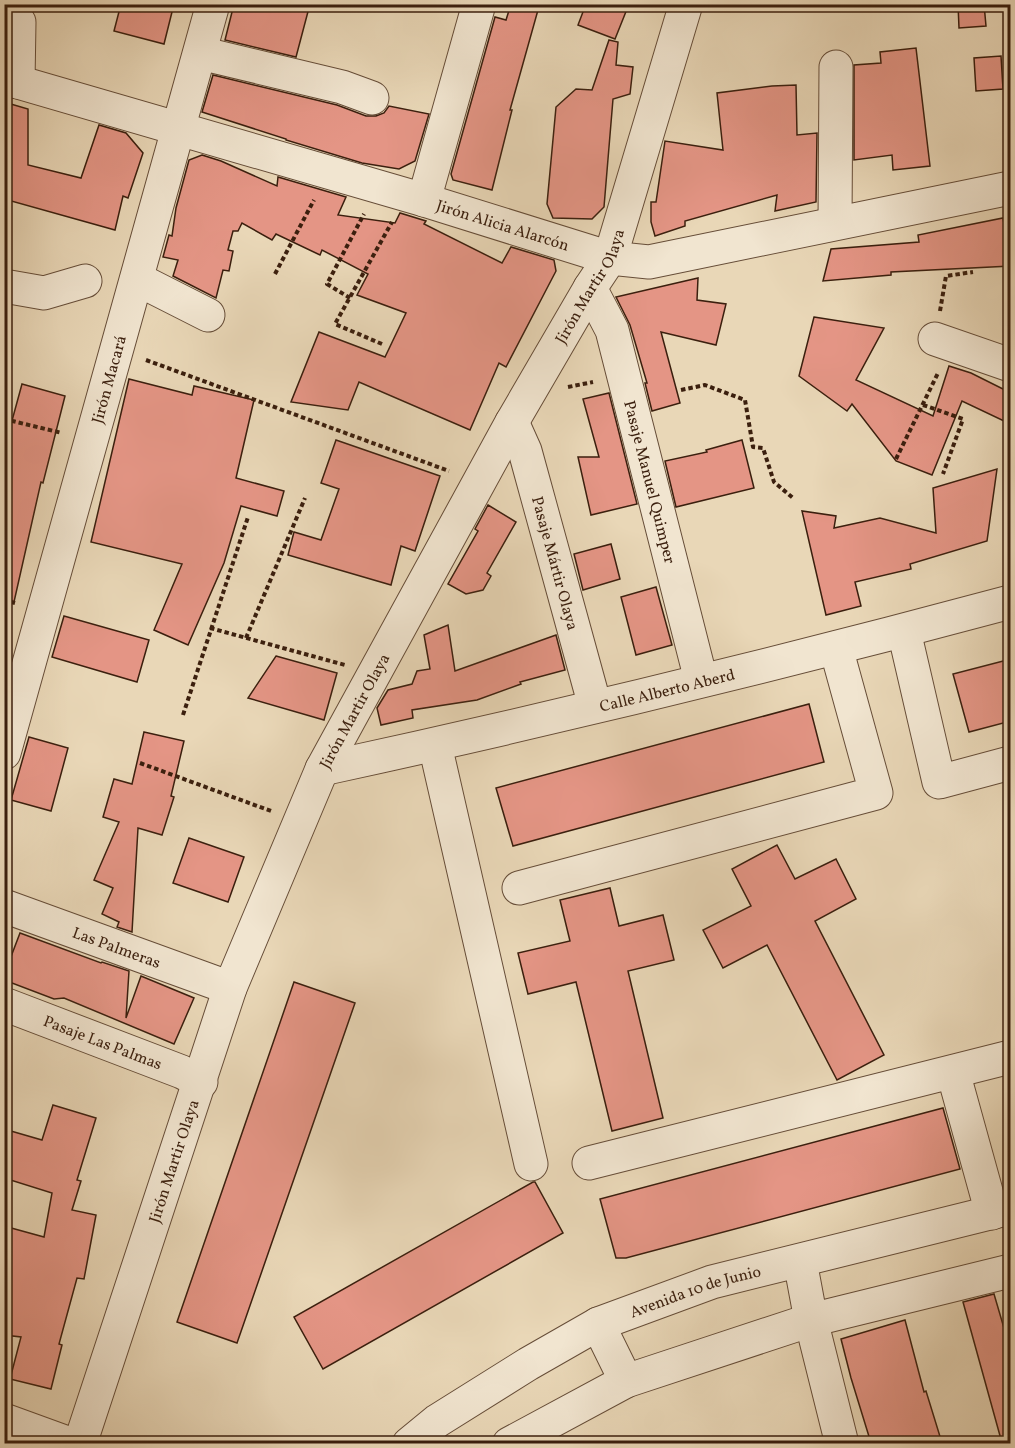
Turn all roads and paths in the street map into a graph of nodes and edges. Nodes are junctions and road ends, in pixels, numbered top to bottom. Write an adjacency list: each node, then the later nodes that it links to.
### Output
1 (213, 4): 5 (street, Jirón Macará)
2 (479, 4): 12 (street)
3 (686, 4): 14 (street, Jirón Martir Olaya)
4 (14, 22): 7 (street)
5 (200, 53): 8 (street); 9 (street, Jirón Macará)
6 (836, 67): 13 (street)
7 (11, 80): 9 (street, Jirón Alicia Alarcón)
8 (372, 98)
9 (178, 129): 10 (street, Jirón Alicia Alarcón); 17 (street, Jirón Macará)
10 (329, 173): 12 (street, Jirón Alicia Alarcón); 16 (path)
11 (1011, 188): 13 (street, Jirón Alicia Alarcón)
12 (403, 194): 14 (street, Jirón Alicia Alarcón); 21 (path); 21 (path)
13 (835, 223): 14 (street, Jirón Alicia Alarcón)
14 (610, 258): 20 (street, Jirón Martir Olaya)
15 (973, 272): 23 (path)
16 (275, 274)
17 (137, 279): 22 (street); 25 (street, Jirón Macará)
18 (84, 281): 19 (street)
19 (4, 286)
20 (590, 288): 27 (street, Pasaje Manuel Quimper); 30 (street, Jirón Martir Olaya)
21 (350, 298): 24 (path)
22 (208, 315)
23 (944, 342): 26 (street); 29 (path)
24 (382, 344)
25 (117, 350): 32 (street, Jirón Macará); 35 (path)
26 (1011, 365)
27 (623, 376): 30 (path); 45 (street, Pasaje Manuel Quimper)
28 (681, 390): 37 (path)
29 (923, 405): 33 (path); 34 (path)
30 (520, 408): 35 (street, Jirón Martir Olaya); 46 (street, Pasaje Mártir Olaya)
31 (4, 419): 32 (path)
32 (92, 440): 49 (street, Jirón Macará)
33 (896, 459)
34 (943, 474)
35 (479, 483): 44 (street, Jirón Martir Olaya)
36 (305, 498): 42 (path)
37 (793, 498)
38 (248, 517): 40 (path)
39 (1011, 602): 41 (street, Calle Alberto Aberd)
40 (210, 628): 42 (path); 47 (path)
41 (904, 631): 43 (street, Calle Alberto Aberd); 51 (street)
42 (246, 638): 44 (path)
43 (836, 648): 45 (street, Calle Alberto Aberd); 54 (street)
44 (375, 674): 52 (street, Jirón Martir Olaya)
45 (701, 680): 46 (street, Calle Alberto Aberd)
46 (595, 706): 48 (street, Calle Alberto Aberd)
47 (183, 715)
48 (435, 745): 52 (street, Calle Alberto Aberd); 62 (street)
49 (4, 753)
50 (140, 762): 53 (path)
51 (1011, 764)
52 (322, 769): 53 (street, Jirón Martir Olaya)
53 (300, 822): 56 (street, Jirón Martir Olaya)
54 (519, 888)
55 (4, 906): 56 (street, Las Palmeras)
56 (230, 988): 60 (street, Jirón Martir Olaya)
57 (4, 1004): 60 (street, Pasaje Las Palmas)
58 (1009, 1066): 59 (street)
59 (952, 1071): 61 (street); 63 (street)
60 (201, 1082): 71 (street, Jirón Martir Olaya)
61 (589, 1163)
62 (531, 1164)
63 (1001, 1210): 64 (street, Avenida 10 de Junio)
64 (800, 1261): 66 (street); 67 (street, Avenida 10 de Junio)
65 (1011, 1271): 66 (street)
66 (811, 1320): 68 (street); 74 (street)
67 (598, 1324): 68 (street); 72 (street, Avenida 10 de Junio)
68 (626, 1381): 73 (street)
69 (4, 1420): 70 (street)
70 (70, 1443)
71 (80, 1443)
72 (409, 1443)
73 (509, 1443)
74 (842, 1443)

